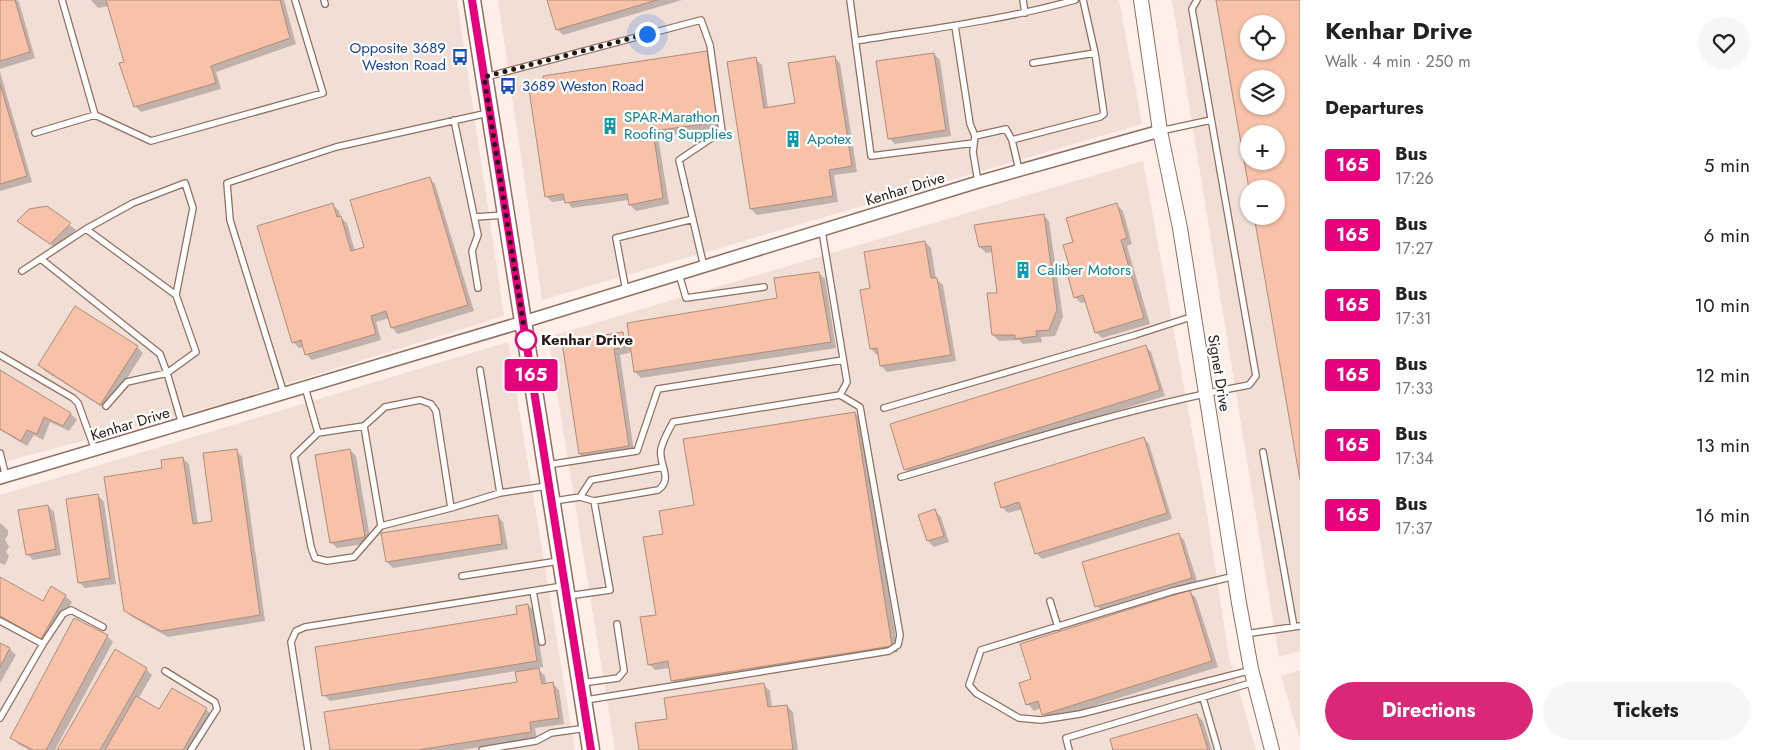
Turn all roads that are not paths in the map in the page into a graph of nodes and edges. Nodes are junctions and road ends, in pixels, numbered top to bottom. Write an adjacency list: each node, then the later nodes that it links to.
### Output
1 (62, 0): 17 (lane)
2 (295, 0): 17 (lane)
3 (472, 0): 15 (main road)
4 (850, 0): 12 (lane)
5 (1023, 0): 10 (lane)
6 (1075, 0): 10 (lane)
7 (1083, 0): 13 (lane)
8 (1141, 0): 20 (street, Signet Drive)
9 (1197, 0): 19 (lane)
10 (1025, 13): 11 (lane)
11 (955, 26): 12 (lane); 22 (lane)
12 (856, 41): 22 (lane)
13 (1095, 53): 14 (lane); 23 (lane)
14 (1033, 63)
15 (484, 77): 16 (main road); 28 (lane)
16 (490, 112): 18 (lane); 26 (main road)
17 (95, 115): 21 (lane)
18 (454, 120): 27 (lane); 47 (lane)
19 (1211, 120): 20 (lane); 46 (lane)
20 (1160, 131): 24 (street, Kenhar Drive); 39 (street, Signet Drive)
21 (35, 132)
22 (975, 139): 23 (lane); 25 (lane)
23 (1012, 140): 24 (lane)
24 (1019, 170): 25 (street, Kenhar Drive)
25 (978, 182): 30 (street, Kenhar Drive)
26 (506, 215): 27 (lane); 40 (main road)
27 (474, 217): 36 (lane)
28 (693, 219): 32 (lane); 37 (lane)
29 (86, 229): 31 (lane); 38 (lane); 38 (lane)
30 (822, 231): 32 (street, Kenhar Drive); 42 (lane)
31 (41, 259): 33 (lane); 44 (lane)
32 (704, 267): 34 (street, Kenhar Drive)
33 (22, 271)
34 (679, 274): 35 (lane); 37 (street, Kenhar Drive)
35 (764, 287)
36 (478, 288)
37 (626, 291): 40 (street, Kenhar Drive)
38 (176, 295): 44 (lane)
39 (1194, 316): 46 (street, Signet Drive); 50 (lane)
40 (523, 322): 45 (street, Kenhar Drive); 57 (main road)
41 (0, 355): 54 (lane)
42 (844, 360): 48 (lane); 57 (lane)
43 (480, 370): 61 (lane)
44 (167, 373): 49 (lane); 51 (lane)
45 (305, 387): 47 (street, Kenhar Drive); 53 (lane)
46 (1206, 393): 60 (lane); 69 (street, Signet Drive)
47 (284, 394): 51 (street, Kenhar Drive)
48 (840, 395): 58 (lane); 85 (lane)
49 (106, 406)
50 (884, 408)
51 (182, 424): 54 (street, Kenhar Drive)
52 (364, 426): 53 (lane); 65 (lane); 66 (lane)
53 (318, 433): 66 (lane)
54 (95, 450): 59 (street, Kenhar Drive)
55 (1263, 452): 77 (lane)
56 (0, 453): 59 (lane)
57 (546, 466): 62 (main road)
58 (663, 467): 63 (lane); 64 (lane)
59 (3, 477)
60 (901, 477)
61 (500, 493): 62 (lane); 65 (lane)
62 (550, 494): 63 (lane); 67 (main road)
63 (580, 497): 64 (lane)
64 (594, 501): 71 (lane)
65 (451, 508): 66 (lane)
66 (380, 526)
67 (561, 561): 68 (lane); 71 (main road)
68 (462, 576)
69 (1235, 576): 76 (lane); 78 (street, Signet Drive)
70 (533, 590): 71 (lane); 79 (lane); 90 (lane)
71 (565, 591): 83 (main road)
72 (1050, 601): 76 (lane)
73 (0, 621): 80 (lane)
74 (617, 624): 83 (lane)
75 (103, 627): 80 (lane)
76 (1058, 627): 82 (lane)
77 (1297, 627): 78 (lane)
78 (1245, 634): 82 (street, Signet Drive)
79 (542, 642)
80 (42, 644): 86 (lane)
81 (165, 671): 88 (lane)
82 (1253, 676): 84 (lane); 95 (street, Signet Drive)
83 (580, 683): 85 (main road)
84 (1203, 698): 93 (lane); 94 (lane)
85 (583, 701): 87 (main road)
86 (0, 718)
87 (587, 728): 91 (lane); 92 (main road)
88 (192, 748): 89 (lane)
89 (200, 750)
90 (308, 750)
91 (482, 750)
92 (591, 750)
93 (1069, 750)
94 (1218, 750)
95 (1272, 750)

